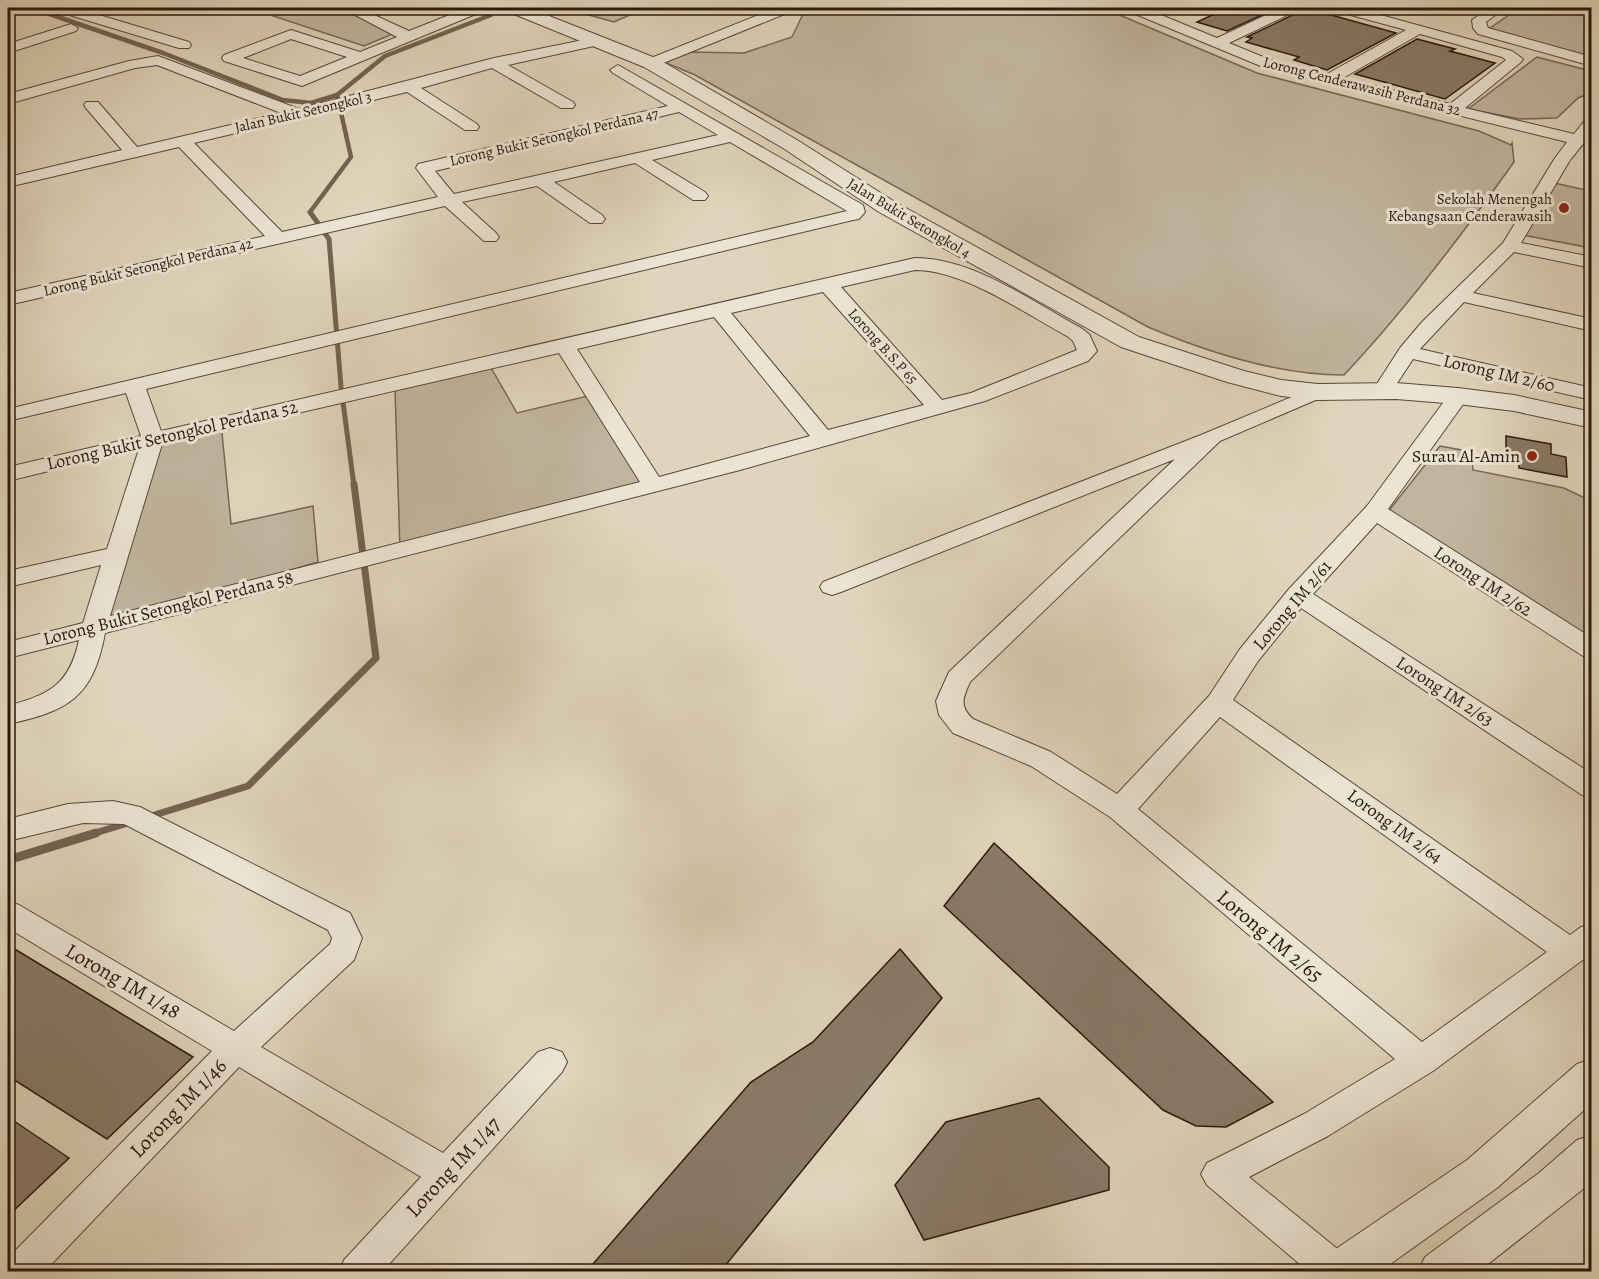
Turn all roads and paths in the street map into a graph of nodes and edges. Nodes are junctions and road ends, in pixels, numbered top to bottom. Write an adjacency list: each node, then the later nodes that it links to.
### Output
1 (80, 8): 19 (street)
2 (350, 8): 14 (street)
3 (478, 8): 14 (street)
4 (787, 8): 24 (street)
5 (1133, 8): 18 (street, Lorong Cenderawasih Perdana 32)
6 (1290, 8): 18 (street)
7 (1341, 8): 12 (street)
8 (1498, 8): 10 (street)
9 (532, 10): 16 (street, Jalan Bukit Setongkol 4)
10 (1479, 20): 15 (street); 22 (street)
11 (71, 28): 17 (street)
12 (1419, 29): 15 (street); 27 (street)
13 (8, 36): 17 (street)
14 (407, 36): 21 (street)
15 (1443, 36): 34 (street)
16 (598, 41): 23 (street, Jalan Bukit Setongkol 3); 24 (street, Jalan Bukit Setongkol 4)
17 (25, 43): 20 (street)
18 (1217, 43): 27 (street, Lorong Cenderawasih Perdana 32)
19 (184, 45)
20 (8, 49)
21 (359, 56): 21 (street)
22 (1592, 62)
23 (494, 63): 29 (street, Jalan Bukit Setongkol 3); 32 (street)
24 (651, 63): 26 (street, Jalan Bukit Setongkol 4)
25 (618, 69): 28 (street)
26 (676, 77): 28 (street); 64 (street, Jalan Bukit Setongkol 4)
27 (1329, 79): 34 (street, Lorong Cenderawasih Perdana 32)
28 (646, 85): 33 (street)
29 (408, 86): 35 (street, Jalan Bukit Setongkol 3); 38 (street)
30 (8, 99): 35 (street)
31 (92, 105): 43 (street)
32 (567, 105)
33 (682, 107): 40 (street); 49 (street, Lorong Bukit Setongkol Perdana 47)
34 (1453, 109): 36 (street, Lorong Cenderawasih Perdana 32)
35 (295, 113): 41 (street, Jalan Bukit Setongkol 3)
36 (1477, 116): 39 (street, Lorong Cenderawasih Perdana 32); 45 (street)
37 (1592, 121): 39 (street); 42 (street)
38 (471, 127)
39 (1529, 127): 42 (street)
40 (731, 136): 44 (street, Lorong Bukit Setongkol Perdana 42); 62 (street)
41 (182, 140): 43 (street, Jalan Bukit Setongkol 3); 51 (street)
42 (1577, 140): 45 (street)
43 (132, 152): 47 (street, Jalan Bukit Setongkol 3)
44 (638, 158): 46 (street, Lorong Bukit Setongkol Perdana 42); 48 (street)
45 (1563, 158): 53 (street)
46 (540, 180): 49 (street, Lorong Bukit Setongkol Perdana 42); 50 (street)
47 (8, 182)
48 (699, 196)
49 (450, 201): 51 (street, Lorong Bukit Setongkol Perdana 42); 52 (street)
50 (596, 219)
51 (286, 236): 57 (street, Lorong Bukit Setongkol Perdana 42)
52 (490, 237)
53 (1509, 246): 54 (street); 56 (street)
54 (1592, 263)
55 (828, 285): 58 (street, Lorong Bukit Setongkol Perdana 52); 67 (street, Lorong Bukit Setongkol Perdana 52); 68 (street, Lorong B.S.P 65)
56 (1461, 296): 59 (street); 61 (street)
57 (8, 299)
58 (719, 311): 60 (street, Lorong Bukit Setongkol Perdana 52); 72 (street)
59 (1592, 326)
60 (565, 346): 73 (street, Lorong Bukit Setongkol Perdana 52); 75 (street)
61 (1407, 352): 63 (street); 65 (street, Lorong IM 2/60)
62 (134, 385): 69 (street); 73 (street)
63 (1383, 390): 64 (street, Jalan Bukit Setongkol 4); 66 (street, Jalan Bukit Setongkol 4)
64 (1318, 392): 71 (street)
65 (1592, 394)
66 (1458, 396): 70 (street, Jalan Bukit Setongkol 4); 76 (street, Lorong IM 2/61)
67 (978, 397): 68 (street, Lorong Bukit Setongkol Perdana 58)
68 (938, 408): 72 (street, Lorong Bukit Setongkol Perdana 58)
69 (8, 416)
70 (1592, 420)
71 (1212, 436): 79 (street); 87 (street, Lorong IM 2/65)
72 (823, 438): 75 (street, Lorong Bukit Setongkol Perdana 58)
73 (153, 439): 74 (street, Lorong Bukit Setongkol Perdana 52); 77 (street)
74 (8, 474)
75 (652, 485): 81 (street, Lorong Bukit Setongkol Perdana 58)
76 (1375, 511): 80 (street, Lorong IM 2/61); 83 (street, Lorong IM 2/62)
77 (116, 554): 78 (street); 81 (street)
78 (8, 579)
79 (832, 587)
80 (1298, 595): 84 (street, Lorong IM 2/61); 86 (street, Lorong IM 2/63)
81 (94, 627): 82 (street, Lorong Bukit Setongkol Perdana 58); 85 (street)
82 (8, 650)
83 (1592, 650)
84 (1218, 702): 87 (street, Lorong IM 2/61); 90 (street, Lorong IM 2/64)
85 (8, 715)
86 (1592, 788)
87 (1120, 810): 92 (street, Lorong IM 2/65)
88 (8, 830): 91 (street, Lorong IM 1/46)
89 (8, 913): 91 (street, Lorong IM 1/48)
90 (1581, 944): 92 (street)
91 (238, 1048): 96 (street, Lorong IM 1/48); 97 (street, Lorong IM 1/46)
92 (1421, 1061): 99 (street)
93 (550, 1062): 96 (street, Lorong IM 1/47)
94 (1592, 1077): 99 (street)
95 (1592, 1154): 100 (street)
96 (447, 1173): 98 (street, Lorong IM 1/47)
97 (19, 1272)
98 (357, 1272)
99 (1339, 1272)
100 (1441, 1272)

